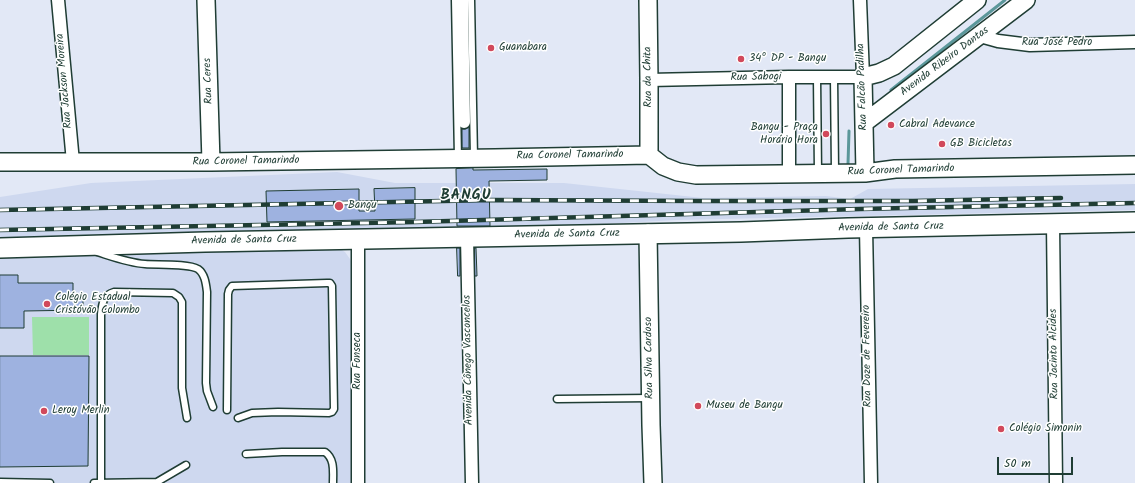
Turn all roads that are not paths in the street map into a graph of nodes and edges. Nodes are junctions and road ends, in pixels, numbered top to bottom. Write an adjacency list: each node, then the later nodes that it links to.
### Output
1 (58, 0): 22 (street, Rua Jackson Moreira)
2 (206, 0): 23 (main road, Rua Ceres)
3 (455, 0): 20 (lane)
4 (462, 0): 17 (street)
5 (471, 0): 20 (lane)
6 (648, 0): 16 (main road, Rua da Chita)
7 (860, 0): 15 (street, Rua Falcão Padilha)
8 (977, 0): 15 (main road)
9 (1026, 0): 10 (main road, Avenida Ribeiro Dantas)
10 (980, 36): 11 (street, Rua José Pedro); 18 (main road, Avenida Ribeiro Dantas)
11 (1135, 42)
12 (789, 77): 13 (street, Rua Sabogi); 16 (street, Rua Sabogi); 28 (street)
13 (817, 77): 14 (street, Rua Sabogi); 25 (lane)
14 (834, 77): 15 (street, Rua Sabogi); 26 (lane)
15 (863, 77): 18 (main road, Rua Falcão Padilha)
16 (649, 80): 19 (main road, Rua da Chita)
17 (464, 122)
18 (864, 123): 27 (main road, Rua Falcão Padilha)
19 (649, 155): 20 (main road, Rua Coronel Tamarindo); 28 (main road, Rua Coronel Tamarindo)
20 (466, 158): 23 (main road, Rua Coronel Tamarindo)
21 (0, 162): 22 (main road, Rua Coronel Tamarindo)
22 (72, 162): 23 (main road, Rua Coronel Tamarindo)
23 (211, 162)
24 (1135, 166): 27 (main road, Rua Coronel Tamarindo)
25 (818, 173): 26 (main road, Rua Coronel Tamarindo); 28 (main road, Rua Coronel Tamarindo)
26 (835, 173): 27 (main road, Rua Coronel Tamarindo)
27 (865, 173)
28 (789, 174)
29 (1135, 222): 30 (main road, Avenida de Santa Cruz)
30 (1053, 224): 31 (main road, Avenida de Santa Cruz); 54 (street, Rua Jacinto Alcides)
31 (866, 228): 32 (main road, Avenida de Santa Cruz); 53 (street, Rua Doze de Fevereiro)
32 (648, 233): 33 (main road, Avenida de Santa Cruz); 37 (main road, Rua Silva Cardoso)
33 (467, 237): 34 (main road, Avenida de Santa Cruz); 51 (street, Avenida Cônego Vasconcelos)
34 (358, 239): 35 (main road, Avenida de Santa Cruz); 50 (street, Rua Fonseca)
35 (72, 246): 36 (main road, Avenida de Santa Cruz); 39 (lane)
36 (0, 248)
37 (650, 398): 38 (lane); 52 (main road, Rua Silva Cardoso)
38 (557, 399)
39 (214, 407)
40 (227, 410): 42 (lane)
41 (187, 418): 48 (lane)
42 (238, 418)
43 (246, 454): 49 (lane)
44 (186, 465): 48 (lane)
45 (0, 482): 46 (lane)
46 (50, 483)
47 (94, 483): 48 (lane)
48 (101, 483)
49 (333, 483)
50 (358, 483)
51 (472, 483)
52 (653, 483)
53 (871, 483)
54 (1056, 483)

